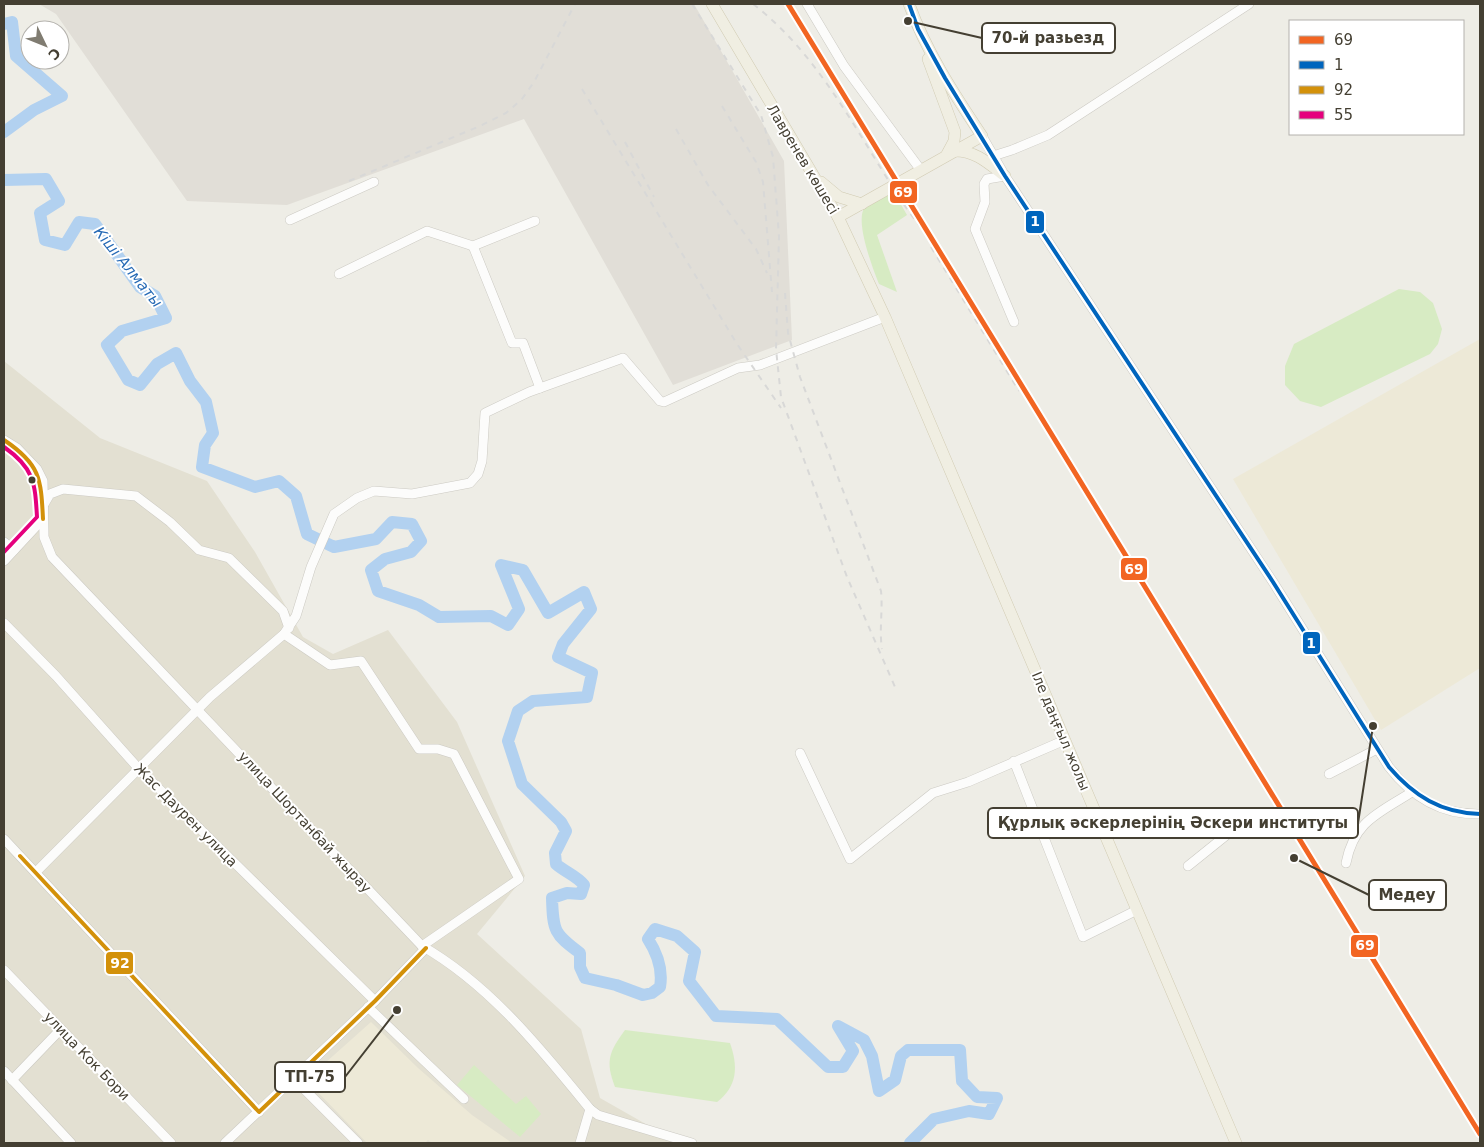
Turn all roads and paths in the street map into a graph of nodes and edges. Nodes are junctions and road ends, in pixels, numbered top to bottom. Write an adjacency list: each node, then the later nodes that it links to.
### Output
1 (712, 4): 10 (main road, Лавренев көшесі)
2 (807, 4): 9 (street)
3 (909, 4): 5 (main road)
4 (1249, 4): 8 (street)
5 (918, 29): 6 (main road); 7 (main road)
6 (982, 136): 7 (main road); 8 (street)
7 (950, 153): 9 (main road); 11 (main road)
8 (993, 156): 11 (street)
9 (920, 169): 13 (main road)
10 (809, 170): 13 (main road); 14 (main road, Лавренев көшесі)
11 (1005, 176): 20 (street); 32 (street)
12 (374, 182): 15 (street)
13 (862, 204): 14 (main road)
14 (838, 217): 19 (main road, Лавренев көшесі)
15 (290, 220)
16 (535, 221): 17 (street)
17 (473, 246): 18 (street); 21 (street)
18 (339, 274)
19 (886, 318): 21 (street); 31 (main road, Іле даңғыл жолы)
20 (1014, 322)
21 (540, 388): 29 (street)
22 (4, 440): 23 (street, улица Шортанбай жырау)
23 (43, 506): 24 (street, улица Шортанбай жырау); 29 (street)
24 (43, 519): 26 (street); 30 (street, улица Шортанбай жырау)
25 (4, 542): 26 (street)
26 (14, 550): 27 (street)
27 (4, 561)
28 (4, 623): 35 (street, Жас Даурен улица)
29 (286, 631): 30 (street); 45 (street)
30 (198, 709): 35 (street); 45 (street, улица Шортанбай жырау)
31 (1064, 740): 34 (street); 44 (main road, Іле даңғыл жолы)
32 (1377, 749): 36 (street); 37 (street)
33 (800, 753): 34 (street)
34 (1014, 761): 44 (street)
35 (139, 769): 43 (street); 47 (street, Жас Даурен улица)
36 (1329, 774)
37 (1412, 792): 38 (street); 41 (street)
38 (1480, 814)
39 (1234, 829): 42 (street)
40 (4, 839): 43 (street)
41 (1346, 863)
42 (1188, 866)
43 (36, 872): 54 (street)
44 (1137, 910): 61 (main road, Іле даңғыл жолы)
45 (424, 947): 47 (street); 53 (street, улица Шортанбай жырау)
46 (4, 970): 48 (street, улица Кок Бори)
47 (371, 1004): 50 (street); 52 (street, Жас Даурен улица)
48 (61, 1029): 51 (street); 56 (street, улица Кок Бори)
49 (4, 1071): 51 (street)
50 (293, 1078): 54 (street); 58 (street)
51 (12, 1080): 55 (street)
52 (464, 1099)
53 (590, 1109): 59 (street); 60 (street)
54 (260, 1112): 57 (street)
55 (71, 1143)
56 (171, 1143)
57 (225, 1143)
58 (358, 1143)
59 (580, 1143)
60 (692, 1143)
61 (1236, 1143)

